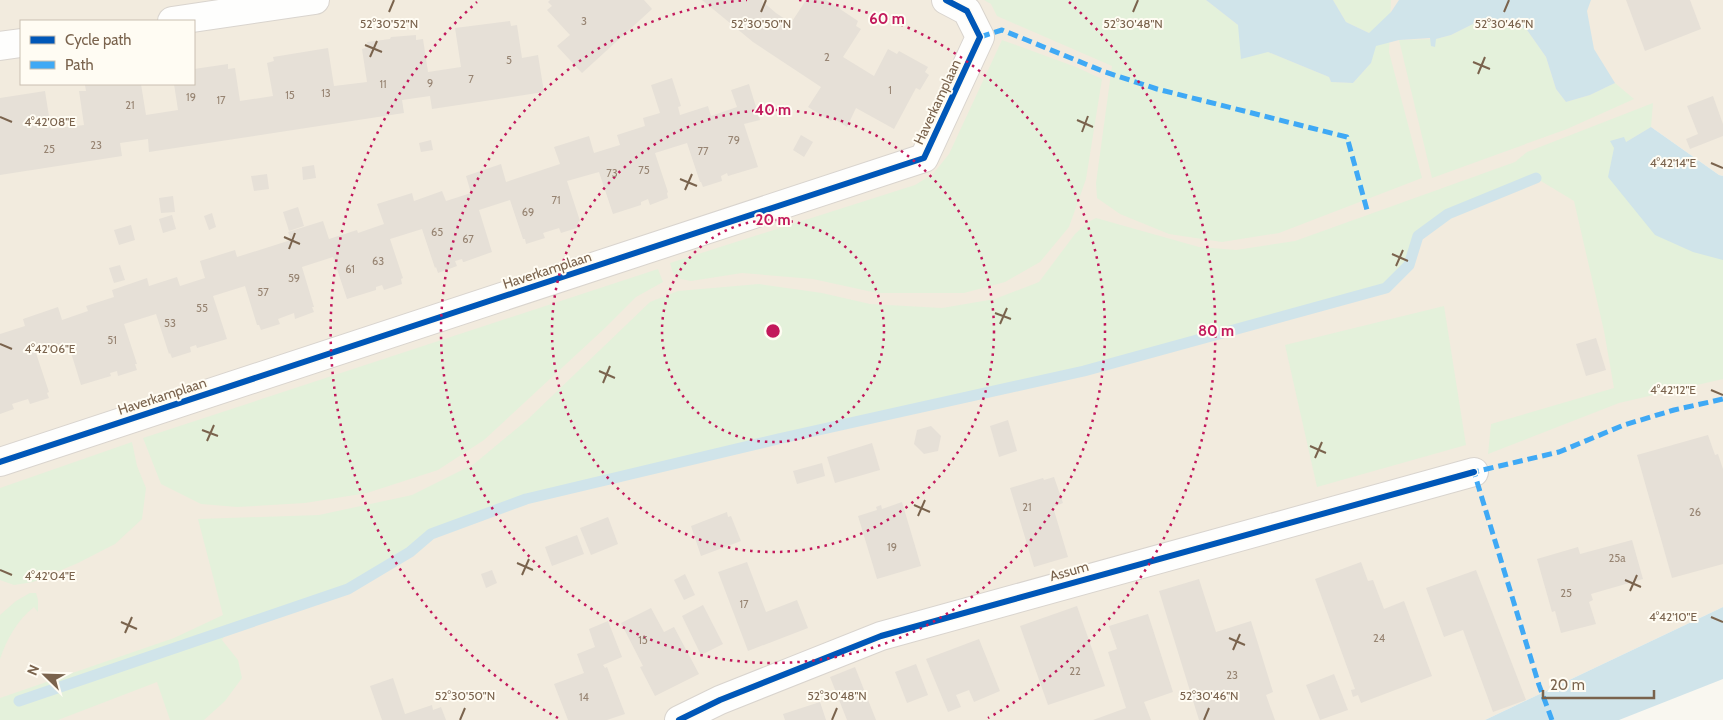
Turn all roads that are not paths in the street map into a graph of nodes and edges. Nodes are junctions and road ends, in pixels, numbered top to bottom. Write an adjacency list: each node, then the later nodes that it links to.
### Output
1 (315, 0): 3 (street)
2 (946, 0): 6 (street, Haverkamplaan)
3 (179, 20)
4 (20, 43): 5 (street)
5 (0, 46)
6 (0, 462)
7 (1474, 472): 8 (street, Assum)
8 (679, 720)

